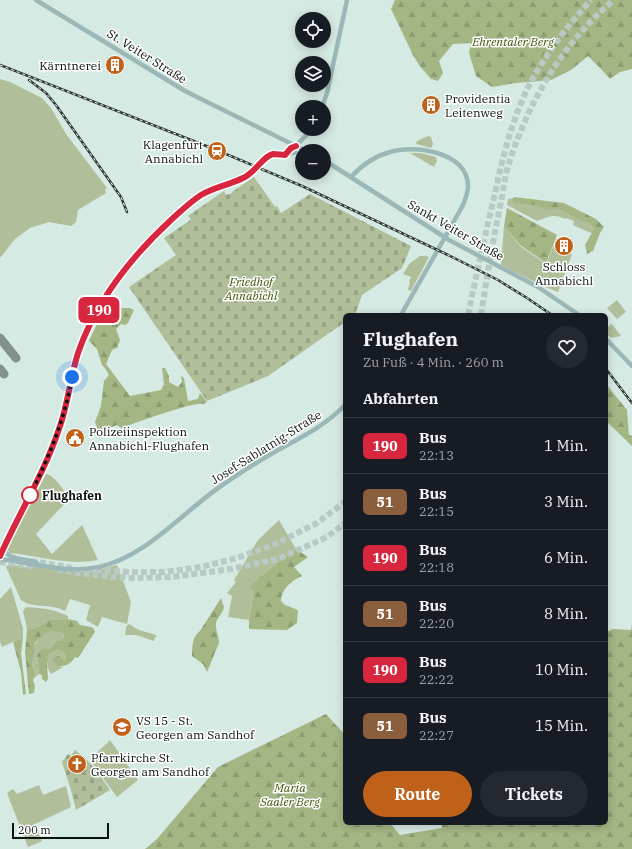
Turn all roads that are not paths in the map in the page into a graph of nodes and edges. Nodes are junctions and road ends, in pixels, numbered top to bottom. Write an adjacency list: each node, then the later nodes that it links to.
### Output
1 (36, 0): 6 (main road, St. Veiter Straße)
2 (347, 0): 3 (main road)
3 (324, 100)
4 (305, 136): 5 (main road)
5 (298, 144)
6 (295, 146)
7 (295, 146): 15 (main road)
8 (331, 164): 9 (main road, Sankt Veiter Straße)
9 (352, 177): 10 (main road); 11 (main road, Sankt Veiter Straße)
10 (402, 313)
11 (576, 313)
12 (608, 340): 13 (main road)
13 (632, 366)
14 (343, 407): 18 (main road, Josef-Sablatnig-Straße)
15 (2, 546): 16 (main road); 18 (main road)
16 (0, 556)
17 (0, 559): 18 (main road, Josef-Sablatnig-Straße)
18 (43, 565)

